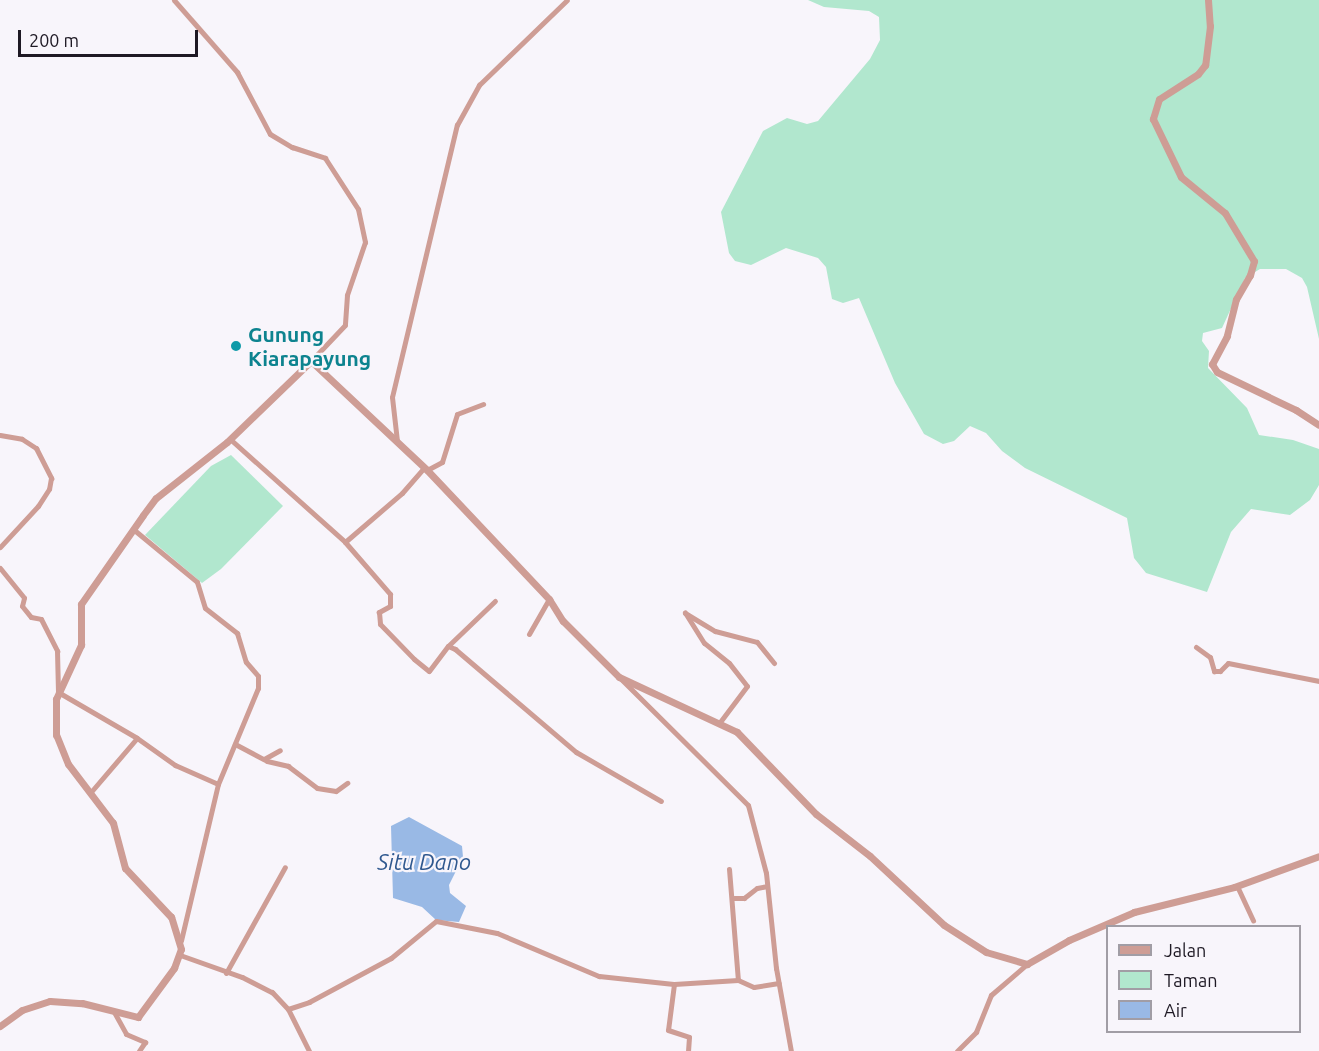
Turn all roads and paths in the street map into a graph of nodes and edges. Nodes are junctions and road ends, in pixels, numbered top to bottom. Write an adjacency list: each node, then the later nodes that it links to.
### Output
1 (174, 0): 4 (street)
2 (567, 0): 9 (street)
3 (1208, 0): 6 (street)
4 (311, 361): 8 (street); 9 (street)
5 (483, 404): 10 (street)
6 (1319, 425)
7 (0, 435): 13 (street)
8 (230, 439): 11 (street); 12 (street)
9 (397, 443): 10 (street)
10 (426, 469): 12 (street); 15 (street)
11 (133, 529): 23 (street); 26 (street)
12 (345, 542): 18 (street)
13 (0, 547)
14 (0, 568): 23 (street)
15 (549, 599): 17 (street); 21 (street)
16 (495, 602): 18 (street)
17 (529, 634)
18 (448, 646): 32 (street)
19 (1196, 647): 22 (street)
20 (774, 663): 24 (street)
21 (619, 677): 24 (street); 36 (street)
22 (1319, 681)
23 (58, 692): 25 (street); 31 (street)
24 (720, 722): 42 (street)
25 (137, 738): 30 (street); 31 (street)
26 (235, 744): 28 (street); 30 (street)
27 (280, 750): 28 (street)
28 (264, 759): 29 (street)
29 (348, 783)
30 (218, 784): 40 (street)
31 (90, 793): 40 (street)
32 (661, 801)
33 (1319, 856): 37 (street)
34 (285, 867): 43 (street)
35 (729, 869): 38 (street)
36 (767, 886): 38 (street); 45 (street)
37 (1237, 886): 39 (street); 42 (street)
38 (734, 898): 44 (street)
39 (1253, 920)
40 (181, 941): 41 (street)
41 (180, 955): 43 (street); 48 (street)
42 (1027, 964): 54 (street)
43 (226, 973): 47 (street)
44 (738, 980): 45 (street); 46 (street)
45 (779, 983): 53 (street)
46 (674, 984): 47 (street); 52 (street)
47 (288, 1010): 51 (street)
48 (114, 1012): 49 (street); 50 (street)
49 (0, 1026)
50 (139, 1051)
51 (309, 1051)
52 (688, 1051)
53 (791, 1051)
54 (957, 1051)

